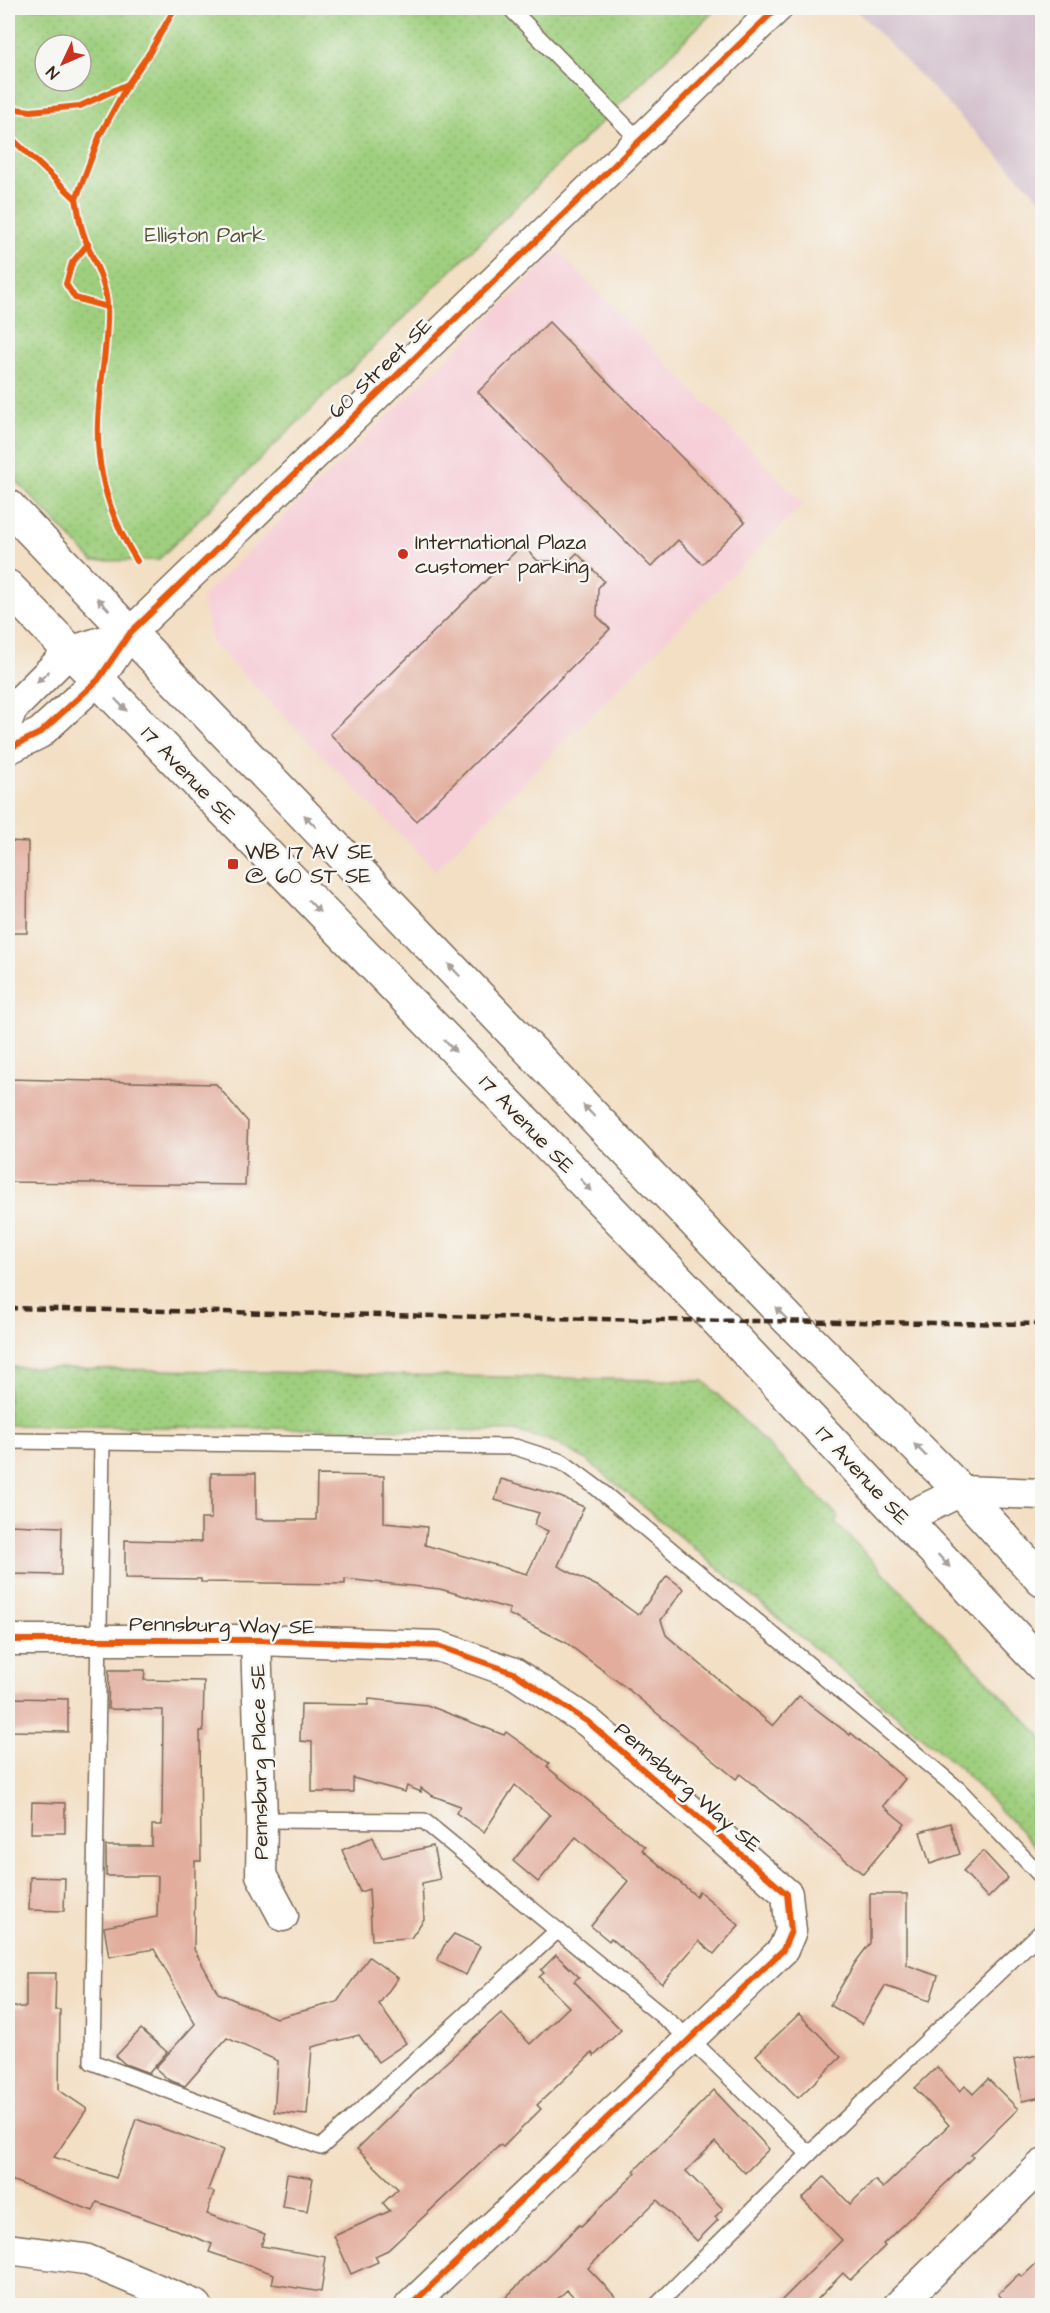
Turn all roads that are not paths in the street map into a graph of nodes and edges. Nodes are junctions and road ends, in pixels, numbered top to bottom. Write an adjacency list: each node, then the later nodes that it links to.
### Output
1 (510, 8): 3 (lane)
2 (777, 8): 3 (street, 60 Street SE)
3 (640, 141): 6 (street, 60 Street SE)
4 (8, 506): 6 (main road, one-way to 4)
5 (8, 587): 7 (main road, 17 Avenue SE)
6 (130, 633): 7 (street, 60 Street SE); 8 (street, 60 Street SE); 13 (main road, one-way to 6)
7 (69, 652): 8 (main road, 17 Avenue SE); 9 (street, 60 Street SE, one-way to 9)
8 (98, 680): 10 (street, 60 Street SE); 15 (main road, 17 Avenue SE, one-way to 15)
9 (8, 719)
10 (8, 748)
11 (8, 1441): 12 (lane)
12 (102, 1443): 18 (lane); 22 (lane)
13 (961, 1491): 14 (street); 15 (street); 16 (main road)
14 (1042, 1494)
15 (904, 1519): 20 (main road, 17 Avenue SE, one-way to 20)
16 (1042, 1580)
17 (8, 1640): 18 (street, Pennsburg Way SE)
18 (99, 1640): 19 (street, Pennsburg Way SE); 24 (lane)
19 (256, 1640): 21 (street, Pennsburg Place SE); 26 (street, Pennsburg Way SE)
20 (1042, 1665)
21 (262, 1820): 23 (street, Pennsburg Place SE); 24 (lane)
22 (1042, 1877)
23 (283, 1916)
24 (558, 1930): 26 (lane)
25 (1042, 1930): 27 (lane)
26 (689, 2038): 27 (lane); 31 (street, Pennsburg Way SE)
27 (809, 2154): 32 (lane)
28 (1042, 2165): 33 (street)
29 (8, 2249): 30 (street)
30 (197, 2306)
31 (410, 2306)
32 (656, 2306)
33 (898, 2306)

